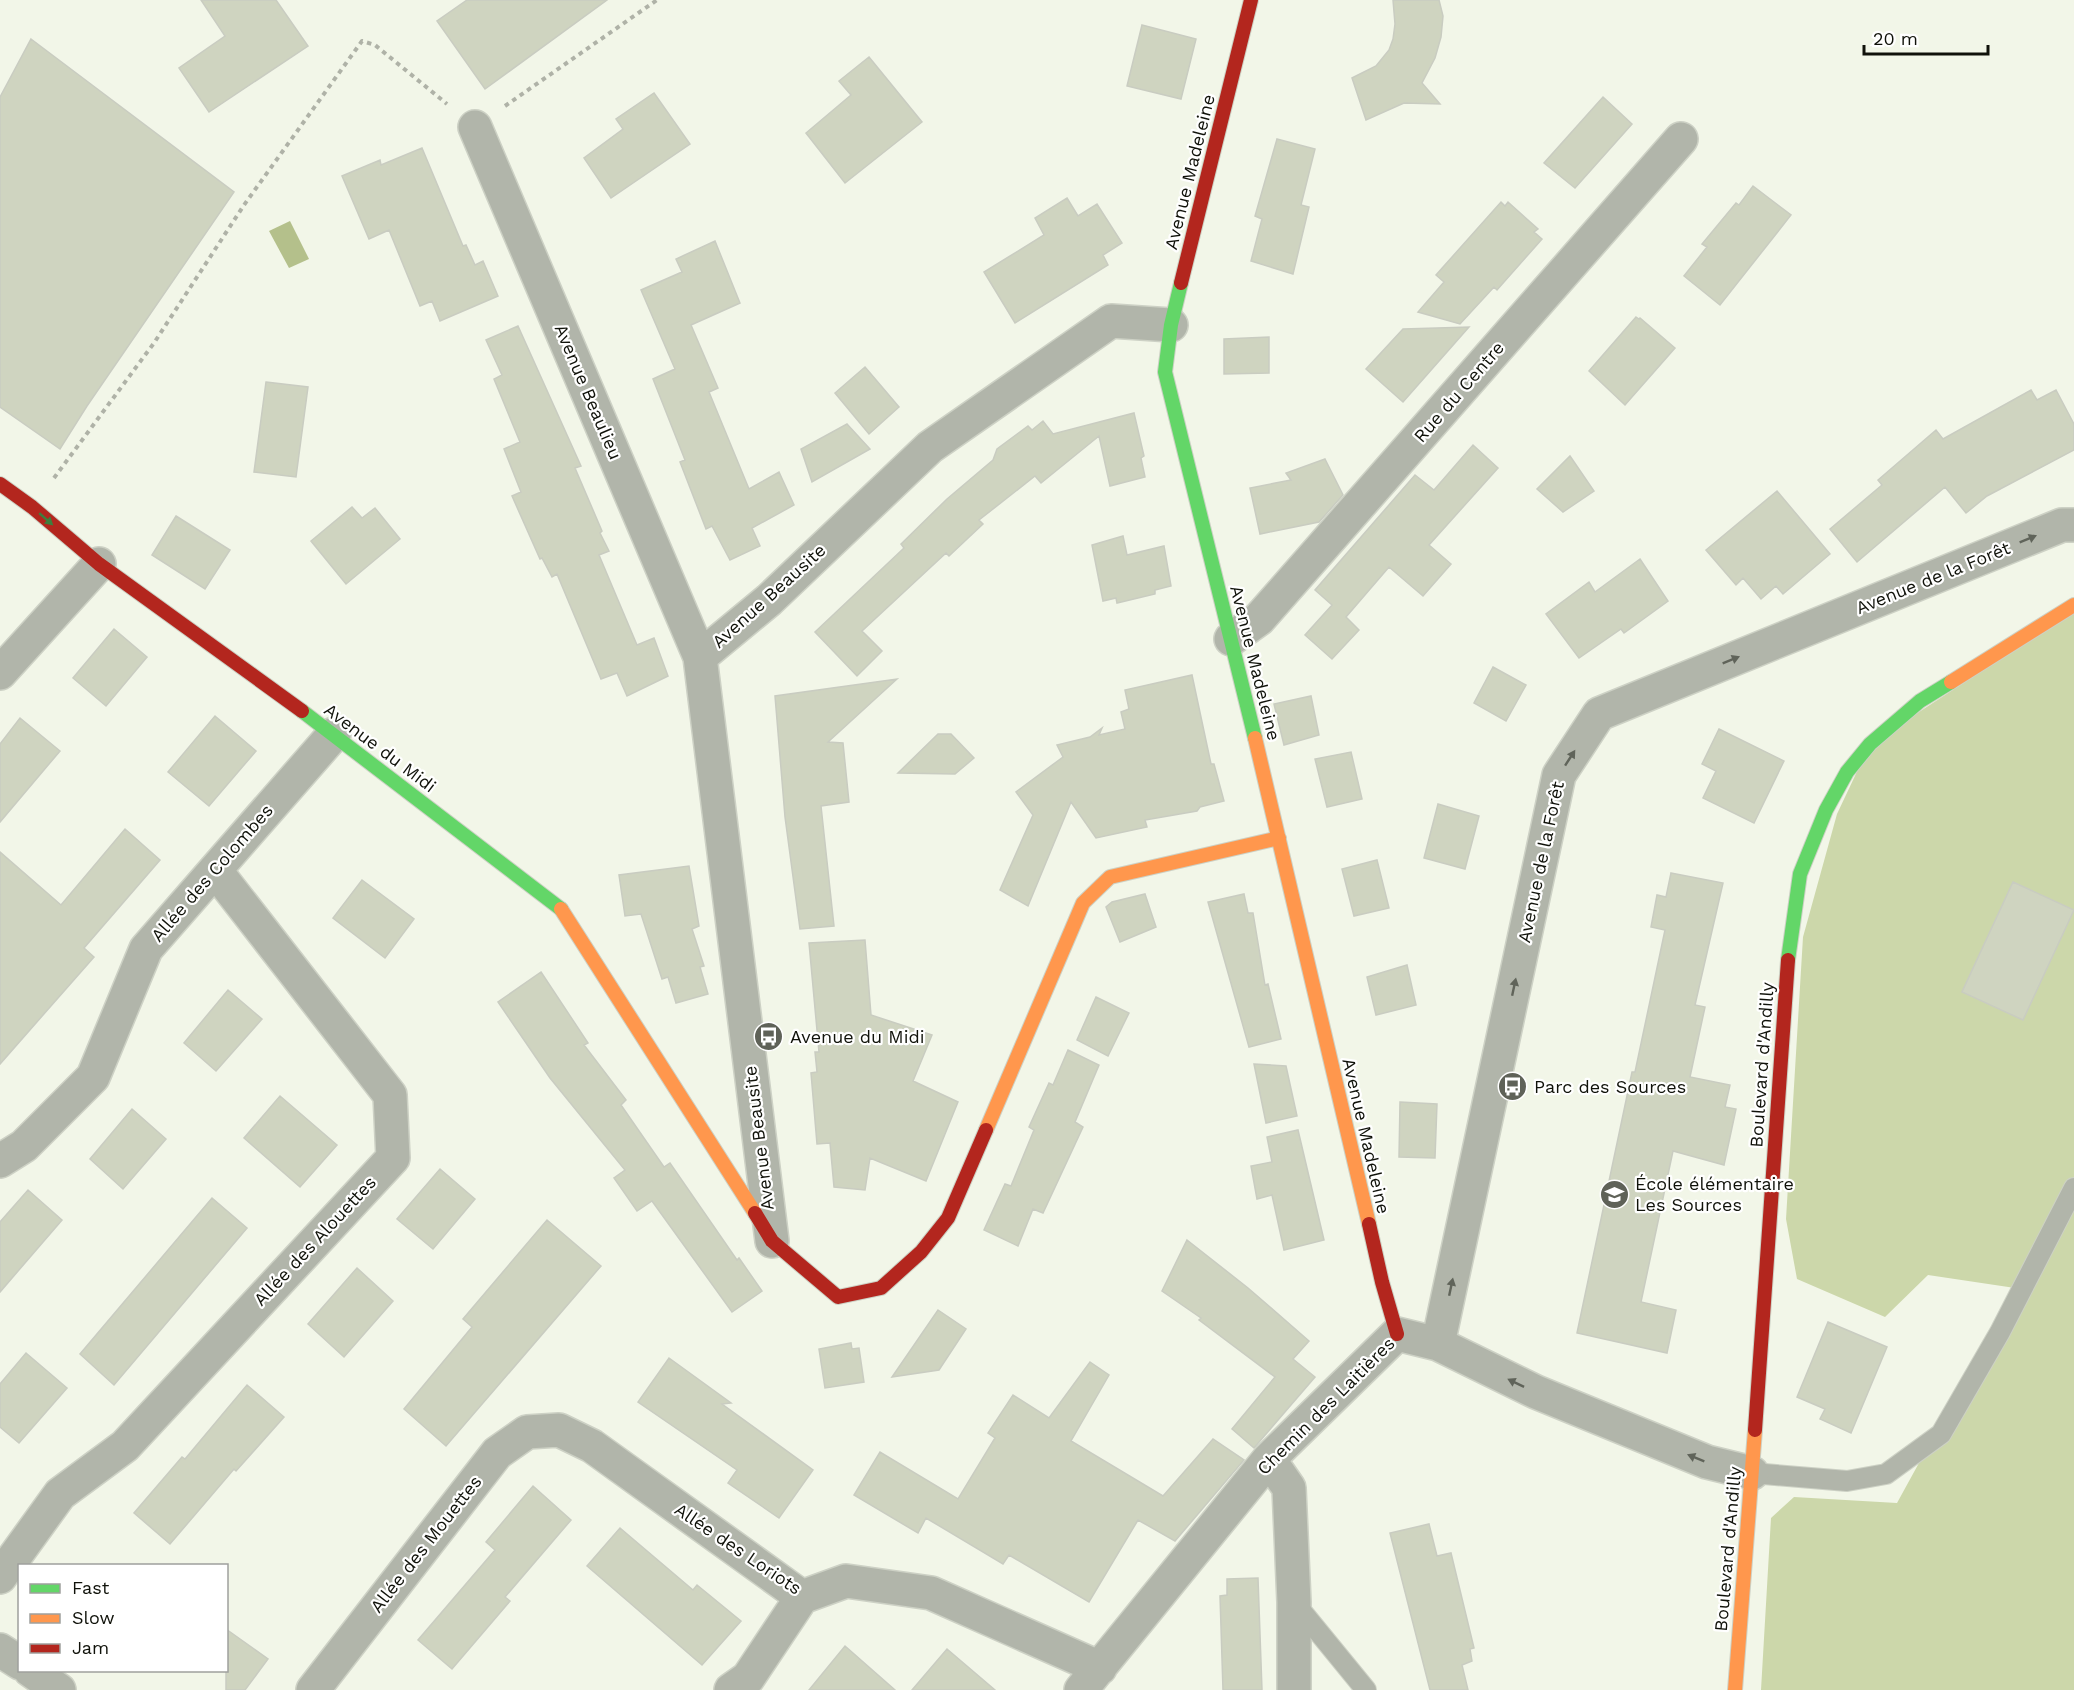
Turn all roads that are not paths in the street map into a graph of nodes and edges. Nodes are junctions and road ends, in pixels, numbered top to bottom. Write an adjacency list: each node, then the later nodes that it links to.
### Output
1 (1251, 0): 4 (street, Avenue Madeleine)
2 (475, 127): 10 (street, Avenue Beaulieu)
3 (1681, 139): 9 (street, Rue du Centre)
4 (1171, 325): 9 (street, Avenue Madeleine); 10 (street, Avenue Beausite)
5 (0, 484): 7 (street, Avenue du Midi, one-way to 7)
6 (2074, 525): 19 (street, Avenue de la Forêt, one-way to 6)
7 (99, 564): 11 (street); 12 (street, Avenue du Midi)
8 (2074, 604): 22 (street, Boulevard d'Andilly)
9 (1231, 639): 13 (street, Avenue Madeleine)
10 (700, 657): 17 (street, Avenue Beausite)
11 (0, 673)
12 (334, 734): 14 (street, Allée des Colombes); 17 (street, Avenue du Midi)
13 (1279, 838): 17 (street, Avenue du Midi); 18 (street, Avenue Madeleine)
14 (215, 870): 15 (street, Allée des Colombes); 23 (street, Allée des Alouettes)
15 (0, 1161)
16 (2074, 1188): 22 (lane)
17 (772, 1241)
18 (1396, 1334): 19 (street, Chemin des Laitières); 21 (street, Chemin des Laitières)
19 (1438, 1344): 22 (street, Chemin des Laitières, one-way to 19)
20 (559, 1430): 24 (street, Allée des Loriots); 31 (street, Allée des Mouettes)
21 (1269, 1459): 25 (street); 29 (street, Chemin des Laitières)
22 (1752, 1473): 35 (street, Boulevard d'Andilly)
23 (0, 1577)
24 (802, 1597): 29 (street, Allée des Loriots); 32 (street)
25 (1294, 1602): 33 (street); 34 (lane)
26 (0, 1650): 27 (street)
27 (18, 1663)
28 (32, 1672): 30 (street)
29 (1090, 1679)
30 (59, 1690)
31 (313, 1690)
32 (731, 1690)
33 (1294, 1690)
34 (1365, 1690)
35 (1735, 1690)

